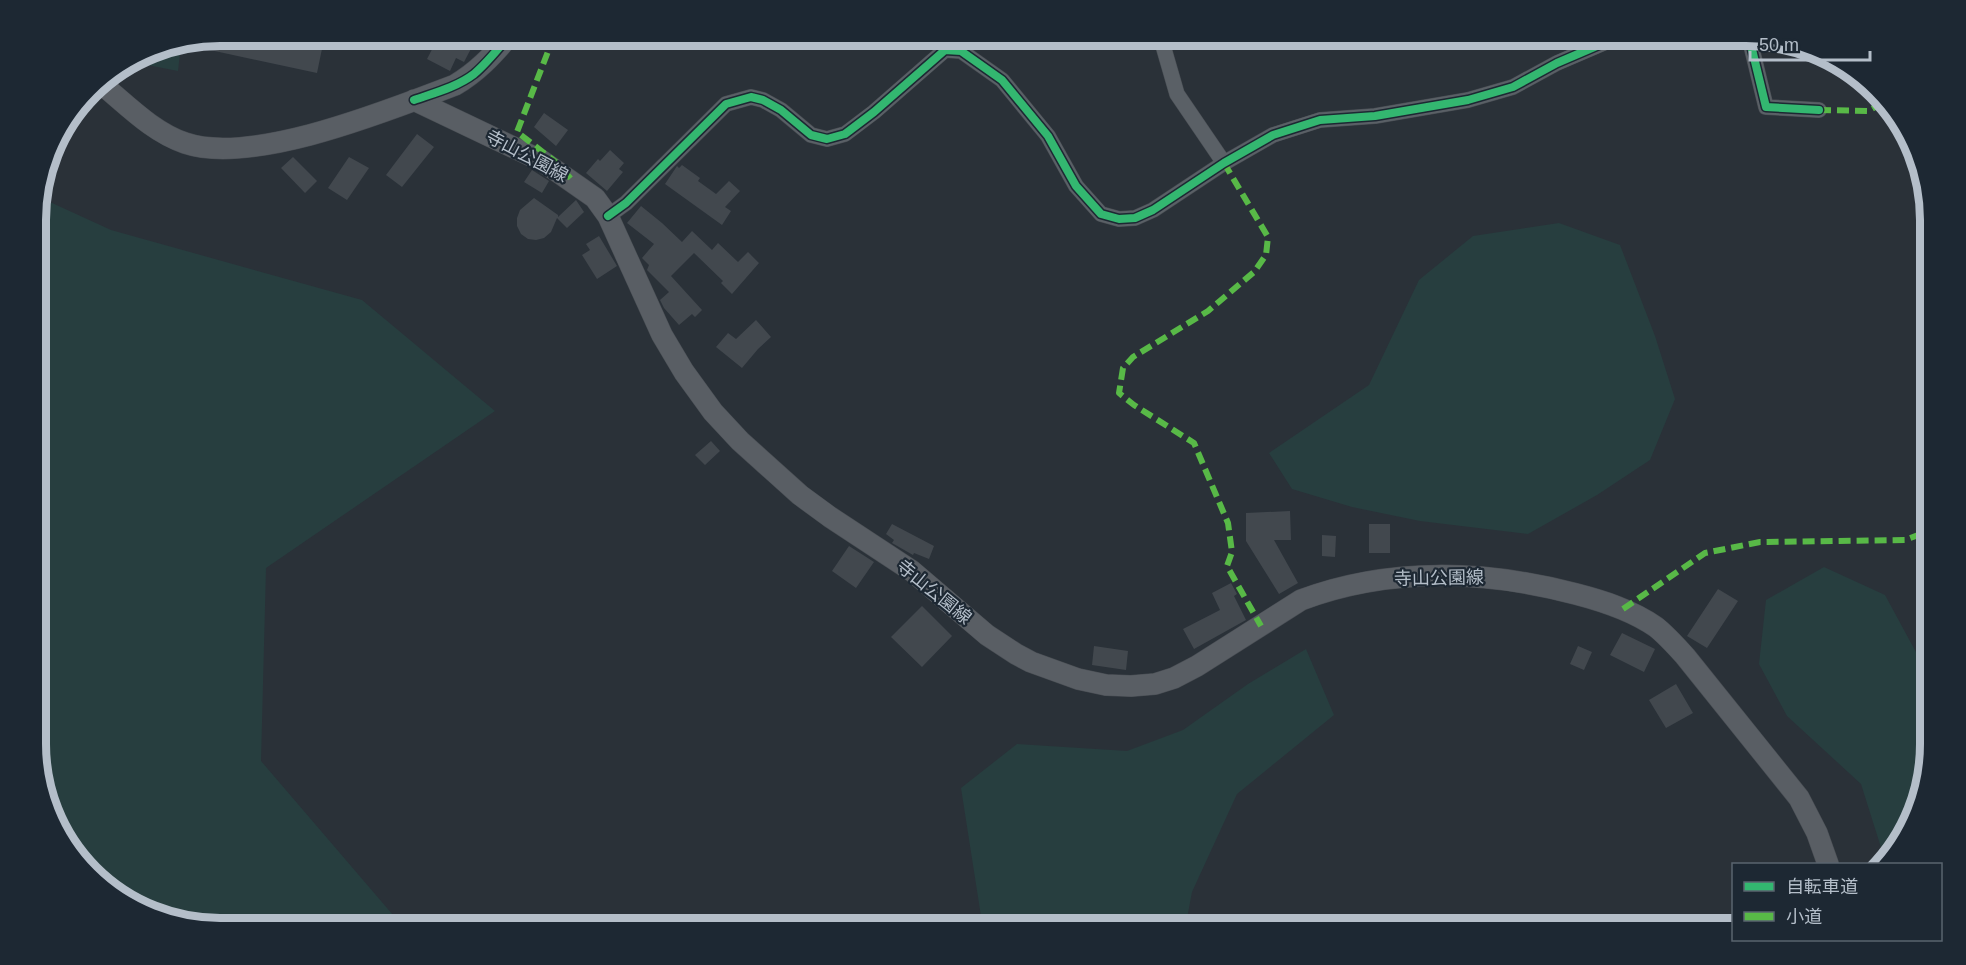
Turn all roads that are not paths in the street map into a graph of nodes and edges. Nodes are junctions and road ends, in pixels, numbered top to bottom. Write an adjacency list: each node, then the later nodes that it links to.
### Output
1 (501, 46): 6 (main road)
2 (1164, 46): 8 (street)
3 (1597, 46): 8 (street)
4 (1751, 47): 7 (street)
5 (108, 89): 6 (main road)
6 (414, 100): 9 (main road, 寺山公園線)
7 (1819, 110)
8 (1224, 163): 9 (street)
9 (609, 216): 10 (main road, 寺山公園線)
10 (1828, 863)

